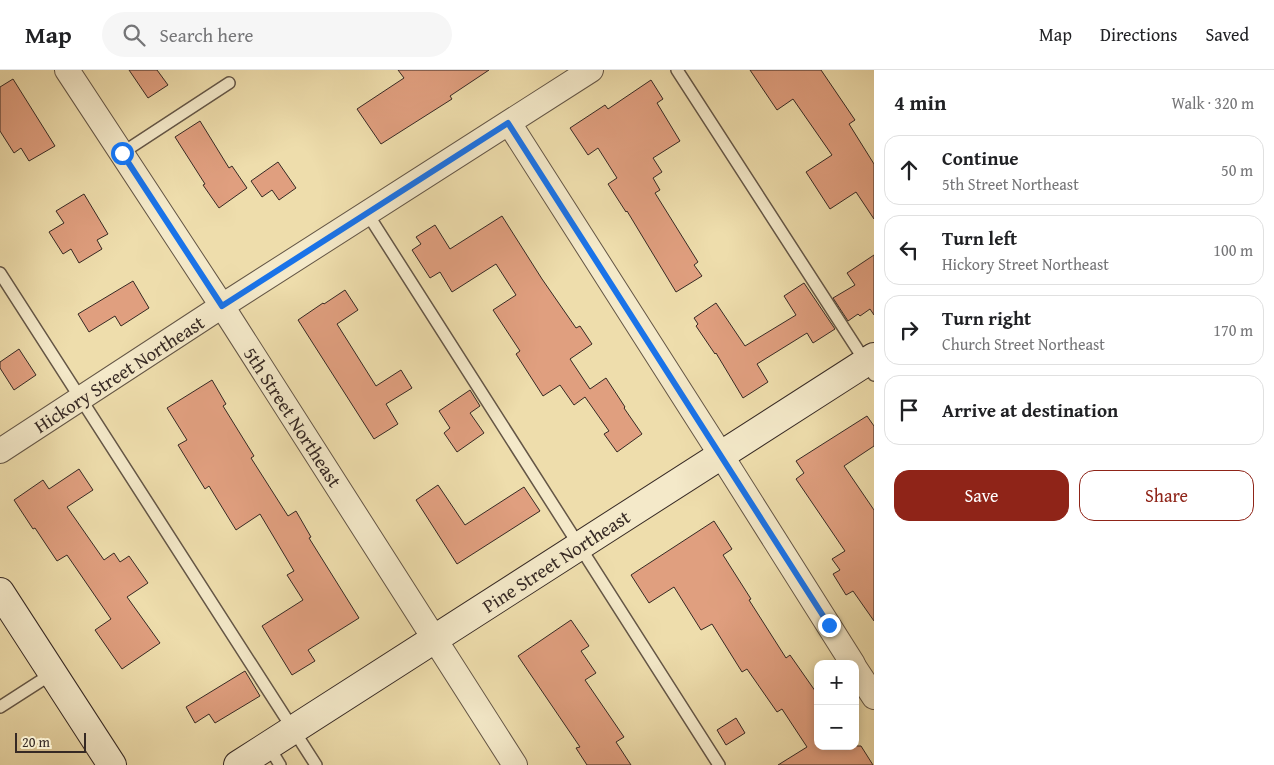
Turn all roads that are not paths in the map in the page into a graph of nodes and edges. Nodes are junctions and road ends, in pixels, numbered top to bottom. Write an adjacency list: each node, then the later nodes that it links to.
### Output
1 (67, 70): 6 (street, 5th Street Northeast)
2 (591, 70): 5 (street, Hickory Street Northeast)
3 (677, 70): 10 (lane)
4 (229, 83): 6 (lane)
5 (508, 123): 7 (street, Hickory Street Northeast); 13 (street)
6 (122, 153): 9 (street, 5th Street Northeast)
7 (368, 213): 9 (street, Hickory Street Northeast); 14 (lane)
8 (0, 273): 11 (lane)
9 (222, 306): 11 (street, Hickory Street Northeast); 16 (street, 5th Street Northeast)
10 (871, 365): 13 (main road, Pine Street Northeast)
11 (81, 398): 12 (street, Hickory Street Northeast); 22 (lane)
12 (0, 451)
13 (721, 455): 14 (main road, Pine Street Northeast); 17 (street)
14 (579, 546): 16 (main road, Pine Street Northeast); 28 (lane)
15 (0, 592): 18 (main road)
16 (434, 639): 22 (main road, Pine Street Northeast); 27 (street, 5th Street Northeast)
17 (850, 660)
18 (53, 673): 21 (lane); 24 (main road)
19 (859, 674): 20 (street)
20 (874, 697)
21 (0, 707)
22 (294, 730): 23 (main road, Pine Street Northeast); 26 (lane)
23 (274, 755): 25 (main road, Pine Street Northeast)
24 (112, 765)
25 (238, 765)
26 (316, 765)
27 (515, 765)
28 (719, 765)

